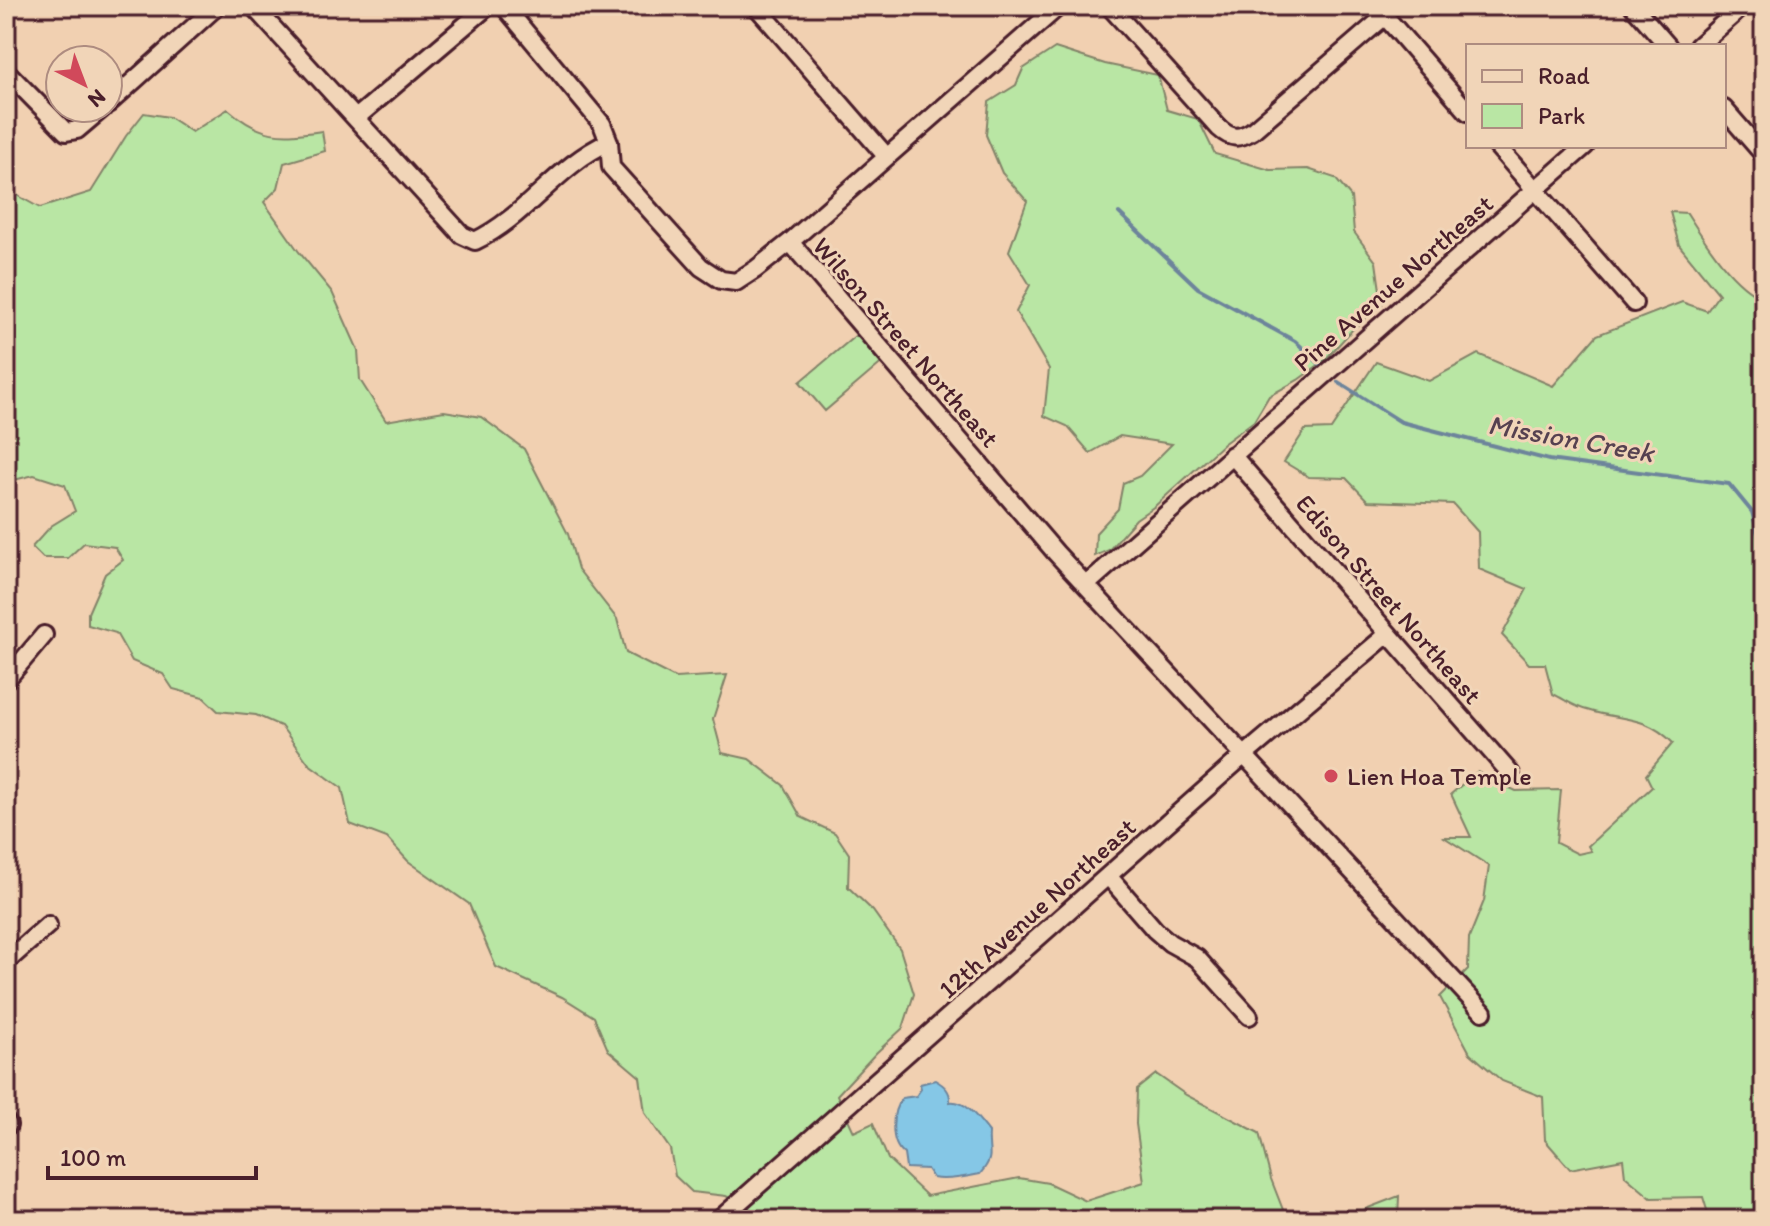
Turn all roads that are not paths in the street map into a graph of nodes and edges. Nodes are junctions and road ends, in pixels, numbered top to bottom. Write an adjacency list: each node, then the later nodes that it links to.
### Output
1 (217, 6): 14 (street)
2 (253, 6): 18 (street)
3 (488, 6): 18 (street)
4 (504, 6): 21 (street, Wilson Street Northeast)
5 (756, 6): 25 (street)
6 (1059, 6): 25 (street)
7 (1109, 6): 10 (street)
8 (1633, 6): 11 (street)
9 (1743, 6): 12 (street)
10 (1380, 11): 15 (street)
11 (1666, 44)
12 (1700, 44)
13 (6, 71): 17 (street)
14 (124, 90)
15 (1466, 110)
16 (1726, 111): 24 (street)
17 (44, 112)
18 (356, 118): 21 (street)
19 (55, 124): 20 (street)
20 (84, 124)
21 (609, 142): 27 (street, Wilson Street Northeast)
22 (1499, 148): 26 (street)
23 (1583, 148): 26 (street, Pine Avenue Northeast)
24 (1764, 155)
25 (887, 157): 27 (street)
26 (1535, 190): 28 (street); 29 (street, Pine Avenue Northeast)
27 (790, 242): 30 (street, Wilson Street Northeast)
28 (1634, 303)
29 (1232, 455): 30 (street, Pine Avenue Northeast); 31 (street, Edison Street Northeast)
30 (1091, 591): 34 (street, Wilson Street Northeast)
31 (1388, 634): 34 (street, 12th Avenue Northeast); 35 (street, Edison Street Northeast)
32 (44, 635): 33 (street)
33 (6, 680)
34 (1246, 757): 36 (street, 12th Avenue Northeast); 39 (street, Wilson Street Northeast)
35 (1511, 774)
36 (1109, 877): 40 (street); 41 (street, 12th Avenue Northeast)
37 (48, 925): 38 (street)
38 (6, 962)
39 (1483, 1012)
40 (1249, 1016)
41 (719, 1220)

